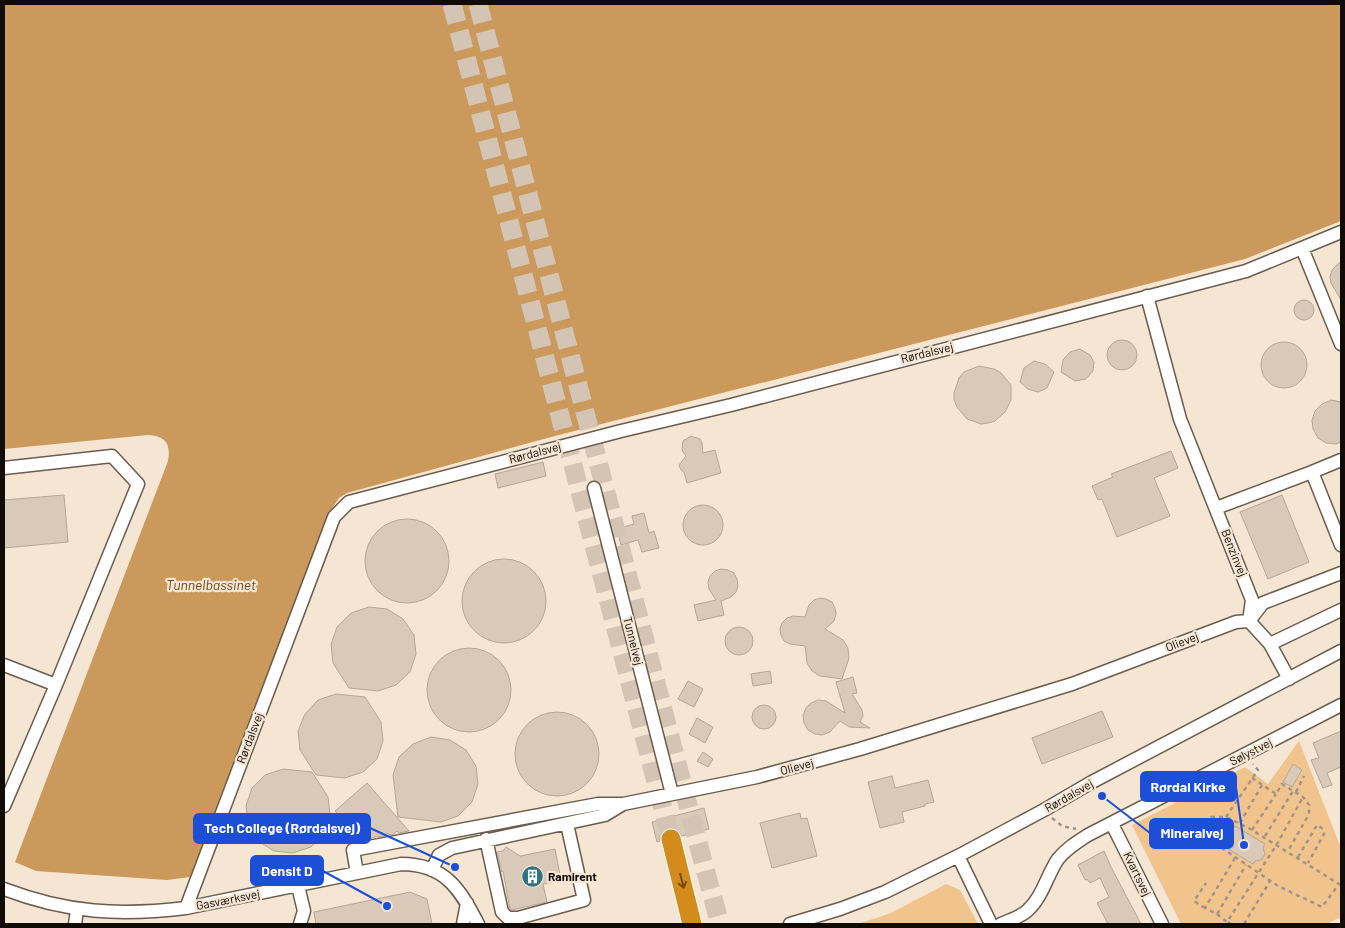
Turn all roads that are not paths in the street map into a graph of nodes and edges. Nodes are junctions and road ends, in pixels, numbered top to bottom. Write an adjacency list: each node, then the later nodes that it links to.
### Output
1 (1341, 232): 2 (street, Rørdalsvej)
2 (1302, 248): 3 (street, Rørdalsvej); 4 (street)
3 (1148, 296): 9 (street, Benzinvej); 34 (street, Rørdalsvej)
4 (1341, 344)
5 (1341, 460): 7 (street)
6 (4, 468): 19 (street)
7 (1312, 472): 9 (street); 10 (street)
8 (594, 488): 21 (street, Tunnelvej)
9 (1216, 508): 14 (street, Benzinvej)
10 (1337, 520): 11 (street)
11 (1341, 545)
12 (1341, 573): 14 (street)
13 (1341, 610): 15 (street)
14 (1249, 621): 15 (street); 21 (street, Olievej)
15 (1270, 644): 18 (street)
16 (1341, 651): 18 (street, Rørdalsvej)
17 (4, 665): 19 (street)
18 (1289, 680): 28 (street, Rørdalsvej)
19 (56, 685): 23 (street)
20 (1341, 705): 25 (street, Sølystvej)
21 (672, 794): 22 (street, Olievej)
22 (623, 804): 24 (street); 30 (street, Olievej)
23 (4, 806)
24 (567, 824): 27 (street); 27 (street)
25 (1112, 824): 43 (street, Sølystvej); 44 (street, Kvartsvej)
26 (671, 839): 40 (highway, one-way to 40)
27 (486, 840): 29 (street)
28 (958, 856): 41 (street, Rørdalsvej); 42 (street)
29 (432, 870): 30 (street, Gasværksvej); 33 (street, Gasværksvej)
30 (357, 873): 31 (street, Gasværksvej)
31 (298, 886): 34 (street, Gasværksvej); 37 (street)
32 (4, 889): 35 (street, Gasværksvej)
33 (467, 903): 38 (street); 39 (street, Gasværksvej)
34 (186, 908): 35 (street, Gasværksvej)
35 (77, 910): 36 (street)
36 (75, 924)
37 (300, 924)
38 (463, 924)
39 (478, 924)
40 (692, 924)
41 (790, 924)
42 (992, 924)
43 (1001, 924)
44 (1162, 924)

